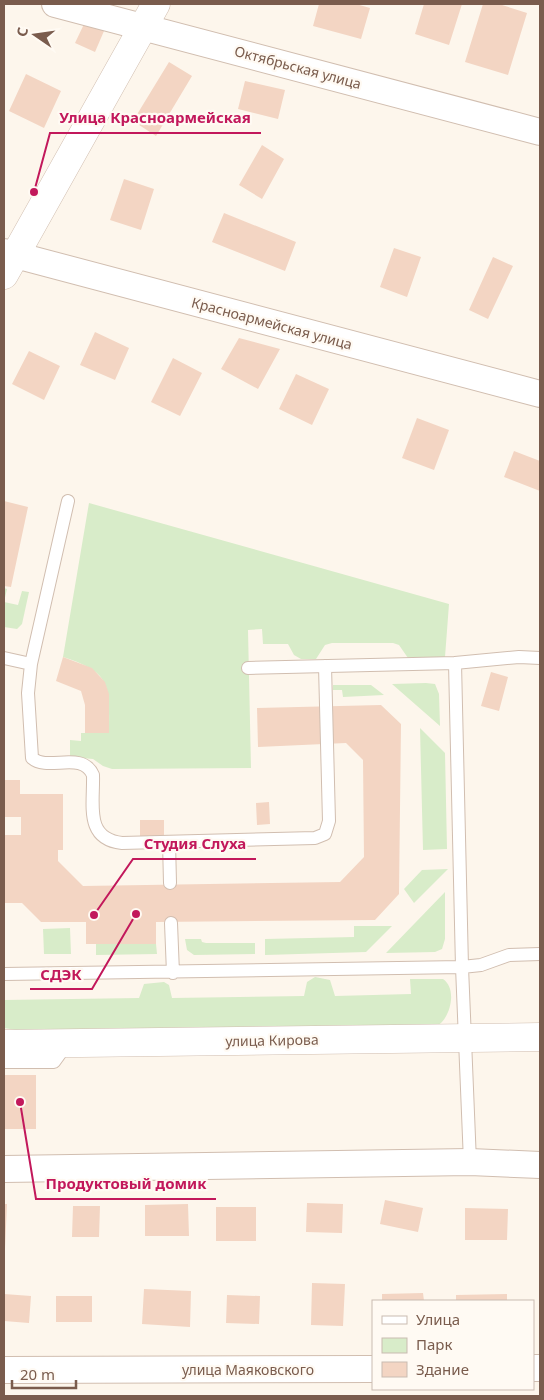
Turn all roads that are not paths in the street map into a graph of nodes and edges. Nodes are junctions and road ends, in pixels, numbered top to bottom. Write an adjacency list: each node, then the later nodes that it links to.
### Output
1 (55, 4): 2 (street, Октябрьская улица)
2 (150, 15): 3 (street, Октябрьская улица); 4 (street)
3 (540, 132)
4 (7, 261): 5 (street, Красноармейская улица)
5 (540, 394)
6 (68, 501): 10 (lane)
7 (4, 658): 10 (lane)
8 (540, 658): 9 (lane)
9 (455, 663): 11 (lane); 17 (lane)
10 (31, 664): 13 (lane)
11 (325, 666): 12 (lane); 13 (lane)
12 (248, 668)
13 (169, 842): 14 (lane)
14 (170, 883)
15 (171, 923): 18 (lane)
16 (540, 954): 17 (lane)
17 (462, 968): 18 (lane); 21 (lane)
18 (172, 972): 19 (lane)
19 (4, 974)
20 (540, 1037): 21 (street, улица Кирова)
21 (463, 1038): 22 (street, улица Кирова); 25 (lane)
22 (68, 1042): 23 (street, улица Кирова); 24 (lane)
23 (4, 1044)
24 (4, 1062)
25 (470, 1162): 26 (street); 27 (street)
26 (540, 1164)
27 (4, 1169)
28 (372, 1369): 29 (street, улица Маяковского)
29 (4, 1370)

